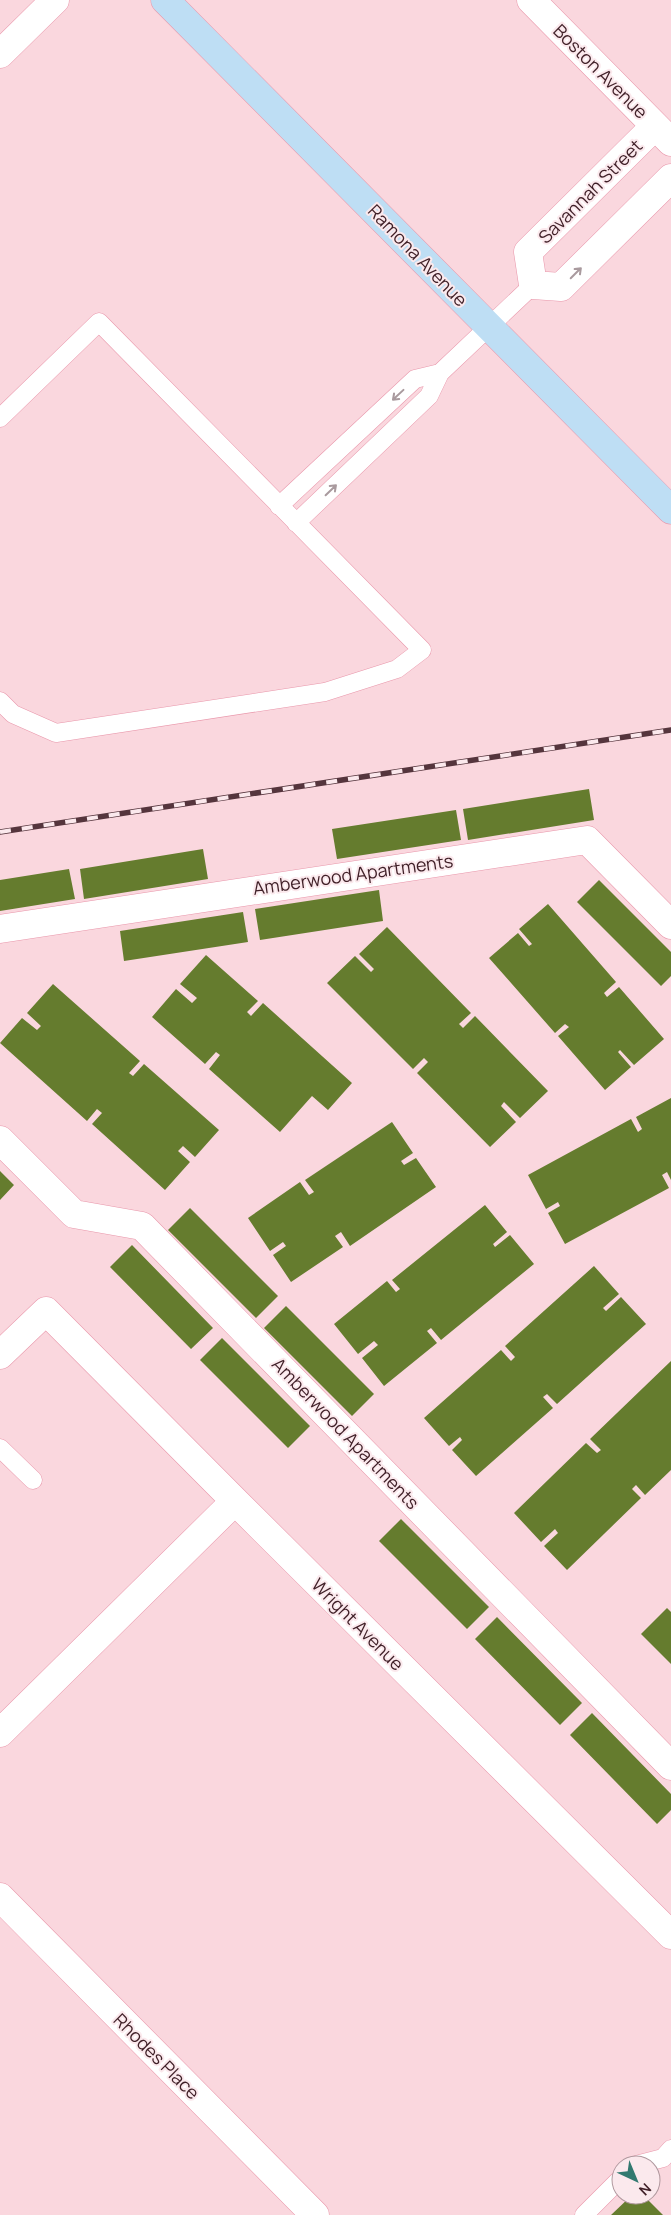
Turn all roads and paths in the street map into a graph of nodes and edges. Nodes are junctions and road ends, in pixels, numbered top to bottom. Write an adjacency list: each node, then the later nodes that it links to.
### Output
1 (55, 0): 4 (street)
2 (166, 0): 8 (main road, Ramona Avenue)
3 (531, 0): 5 (street, Boston Avenue)
4 (0, 54)
5 (663, 134): 7 (street, Savannah Street)
6 (671, 178): 7 (street, one-way to 6)
7 (533, 285): 8 (lane)
8 (488, 327): 9 (lane); 12 (main road, Ramona Avenue)
9 (440, 373): 11 (lane, one-way to 11); 13 (lane, one-way to 9)
10 (0, 418): 11 (lane)
11 (279, 506): 13 (lane)
12 (671, 510)
13 (296, 523): 14 (lane)
14 (0, 701)
15 (671, 925): 16 (street, Amberwood Apartments)
16 (0, 930)
17 (0, 1140): 23 (street, Amberwood Apartments)
18 (0, 1355): 21 (street, Wright Avenue)
19 (0, 1448): 20 (lane)
20 (33, 1480)
21 (235, 1501): 22 (street); 25 (street, Wright Avenue)
22 (0, 1733)
23 (671, 1766)
24 (0, 1898): 27 (street, Rhodes Place)
25 (671, 1935)
26 (611, 2188): 28 (lane)
27 (315, 2215)
28 (584, 2215)

